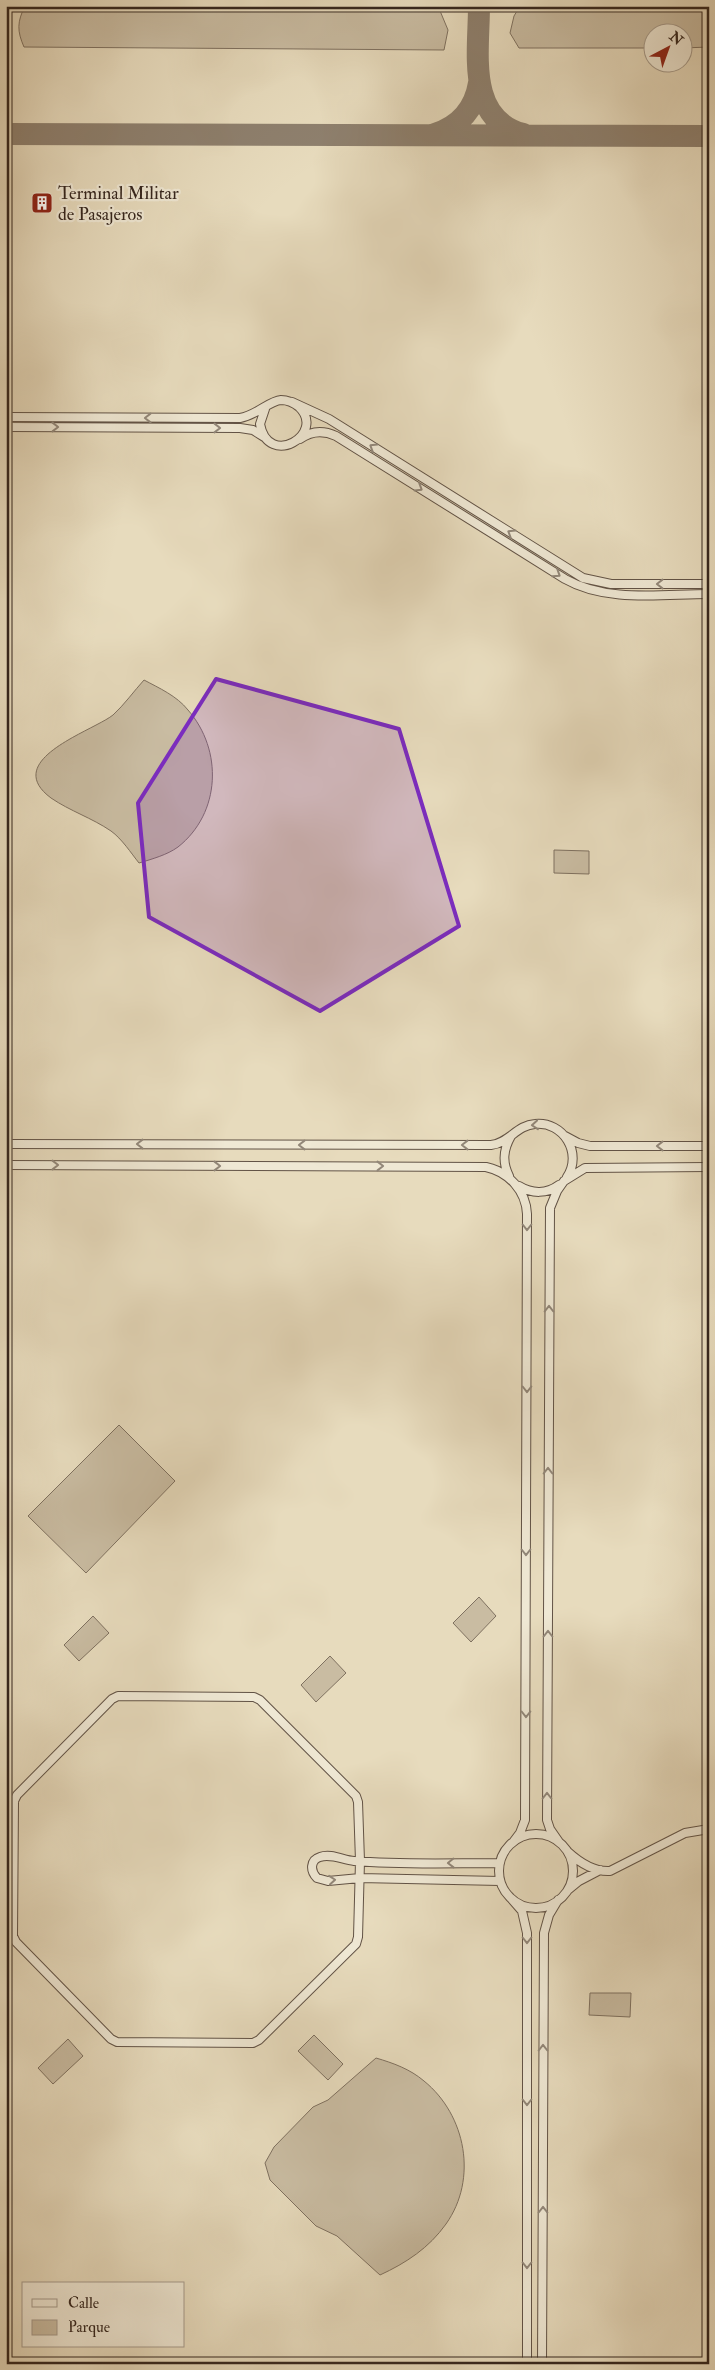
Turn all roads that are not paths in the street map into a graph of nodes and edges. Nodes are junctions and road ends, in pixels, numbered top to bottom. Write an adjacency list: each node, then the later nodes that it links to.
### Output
1 (292, 402): 2 (street); 5 (street); 7 (street, one-way to 1)
2 (265, 409): 3 (street, one-way to 3); 6 (street)
3 (7, 417): 4 (street)
4 (7, 427): 6 (street, one-way to 6)
5 (300, 438): 6 (street); 8 (street, one-way to 8)
6 (267, 439)
7 (709, 584)
8 (709, 594)
9 (560, 1131): 10 (street, one-way to 10); 12 (street, one-way to 9); 15 (street)
10 (511, 1136): 11 (street, one-way to 11); 16 (street)
11 (6, 1144)
12 (709, 1146)
13 (6, 1165): 16 (street, one-way to 16)
14 (709, 1167): 15 (street)
15 (564, 1181): 16 (street); 19 (street, one-way to 15)
16 (513, 1182): 18 (street, one-way to 18)
17 (709, 1829): 24 (street)
18 (514, 1841): 19 (street); 22 (street)
19 (559, 1842): 20 (street)
20 (566, 1849): 24 (street); 29 (street)
21 (360, 1861): 23 (street); 25 (street); 25 (street, one-way to 25); 25 (street)
22 (500, 1863): 23 (street, one-way to 23); 27 (street)
23 (415, 1864): 26 (street)
24 (600, 1870): 29 (street)
25 (360, 1878): 26 (street)
26 (415, 1878): 27 (street)
27 (500, 1881): 28 (street)
28 (509, 1896): 29 (street); 30 (street, one-way to 30)
29 (561, 1898): 31 (street, one-way to 29)
30 (527, 2364)
31 (542, 2364)

